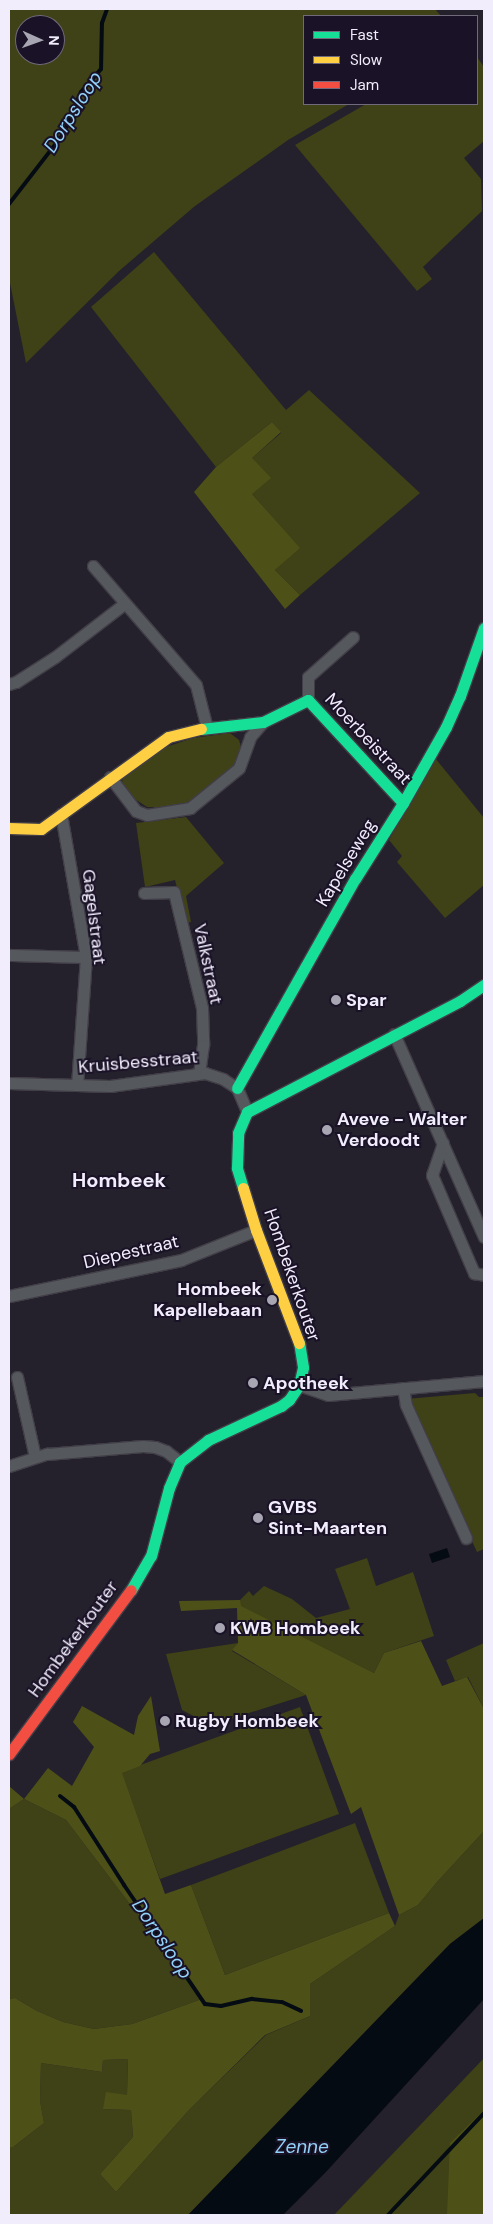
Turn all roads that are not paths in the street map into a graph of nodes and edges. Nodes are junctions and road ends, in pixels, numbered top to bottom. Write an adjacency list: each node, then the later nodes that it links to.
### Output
1 (93, 566): 2 (street)
2 (125, 603): 5 (street); 8 (street)
3 (484, 628): 10 (street, Kapelseweg)
4 (353, 637): 6 (street, Moerbeistraat)
5 (9, 684)
6 (308, 700): 7 (street, Moerbeistraat); 10 (street, Moerbeistraat)
7 (263, 722): 8 (street, Moerbeistraat); 9 (street, Moerbeistraat)
8 (207, 728): 9 (street, Moerbeistraat)
9 (110, 777): 11 (street, Moerbeistraat)
10 (403, 803): 21 (street, Kapelseweg)
11 (61, 814): 12 (street, Moerbeistraat); 15 (street, Gagelstraat)
12 (9, 828)
13 (144, 893): 18 (street, Valkstraat)
14 (9, 955): 15 (street)
15 (86, 957): 20 (street, Gagelstraat)
16 (484, 985): 17 (street)
17 (394, 1034): 22 (street); 23 (street)
18 (199, 1073): 20 (street, Kruisbesstraat); 21 (street, Kruisbesstraat)
19 (9, 1083): 20 (street, Kruisbesstraat)
20 (77, 1085)
21 (237, 1088): 22 (street)
22 (247, 1112): 24 (street, Hombekerkouter)
23 (442, 1143): 25 (street); 26 (street)
24 (256, 1230): 27 (street, Diepestraat); 30 (street, Hombekerkouter)
25 (484, 1236)
26 (484, 1275)
27 (9, 1296)
28 (17, 1377): 32 (street)
29 (484, 1381): 31 (street)
30 (299, 1385): 31 (street); 33 (street, Hombekerkouter)
31 (403, 1388): 35 (street)
32 (35, 1457): 33 (street); 34 (street)
33 (180, 1462): 36 (street, Hombekerkouter)
34 (9, 1466)
35 (466, 1538)
36 (9, 1754)

